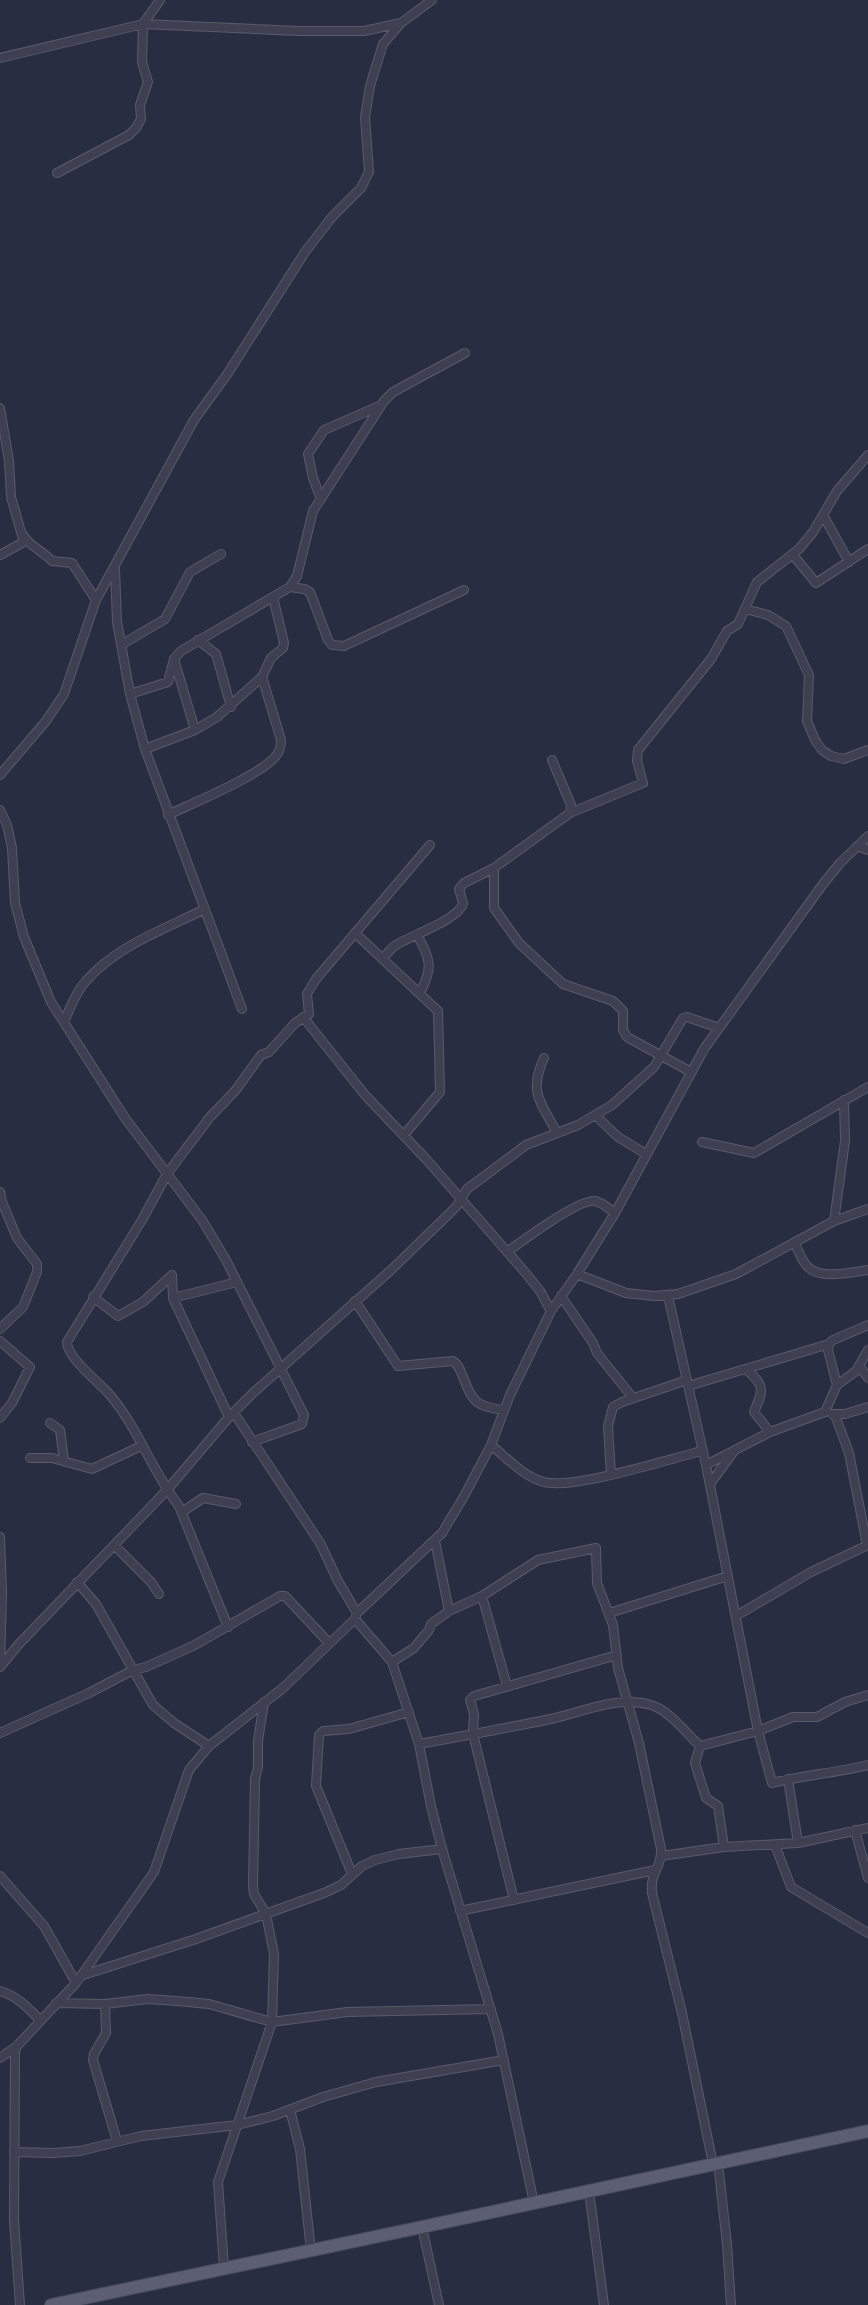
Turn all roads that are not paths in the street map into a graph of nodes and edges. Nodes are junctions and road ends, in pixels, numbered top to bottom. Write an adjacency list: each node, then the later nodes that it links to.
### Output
1 (160, 0): 4 (street)
2 (432, 0): 3 (street)
3 (400, 23): 4 (street); 19 (street)
4 (143, 24): 5 (street); 6 (street)
5 (0, 58)
6 (57, 173)
7 (465, 353): 8 (street)
8 (380, 406): 11 (street); 11 (street)
9 (0, 408): 13 (street)
10 (868, 455): 12 (street)
11 (320, 497): 20 (street)
12 (822, 515): 17 (street); 18 (street)
13 (23, 534): 16 (street); 25 (street)
14 (868, 549): 18 (street)
15 (221, 554): 28 (street)
16 (0, 555)
17 (793, 555): 18 (street); 26 (street)
18 (849, 562)
19 (114, 569): 21 (street); 22 (street)
20 (290, 587): 23 (street); 24 (street)
21 (116, 588): 22 (street); 28 (street)
22 (102, 590): 25 (street)
23 (464, 590)
24 (273, 597): 27 (street); 30 (street)
25 (96, 600): 37 (street)
26 (746, 609): 35 (street); 39 (street)
27 (198, 640): 29 (street); 32 (street)
28 (121, 645): 31 (street)
29 (174, 659): 31 (street); 33 (street)
30 (262, 677): 32 (street); 40 (street)
31 (130, 694): 34 (street)
32 (231, 707): 33 (street)
33 (195, 730): 34 (street)
34 (145, 749): 40 (street)
35 (868, 750)
36 (552, 760): 39 (street)
37 (0, 775)
38 (0, 810): 53 (street)
39 (570, 813): 45 (street)
40 (168, 815): 46 (street)
41 (868, 836): 43 (street)
42 (430, 844): 47 (street)
43 (857, 846): 44 (street); 54 (street)
44 (868, 850)
45 (494, 868): 48 (street); 55 (street)
46 (205, 909): 51 (street); 53 (street)
47 (356, 934): 49 (street); 52 (street)
48 (417, 935): 49 (street); 50 (street)
49 (383, 958): 50 (street)
50 (420, 993): 62 (street)
51 (242, 1009)
52 (303, 1017): 62 (street); 65 (street)
53 (64, 1022): 65 (street)
54 (719, 1028): 55 (street); 57 (street)
55 (663, 1055): 57 (street); 60 (street)
56 (544, 1058): 61 (street)
57 (691, 1072): 64 (street)
58 (868, 1087): 59 (street)
59 (844, 1100): 63 (street); 71 (street)
60 (595, 1115): 61 (street); 64 (street)
61 (556, 1133): 67 (street)
62 (404, 1135): 67 (street)
63 (702, 1143)
64 (646, 1154): 70 (street)
65 (167, 1174): 76 (street); 79 (street)
66 (0, 1192): 68 (street)
67 (460, 1198): 73 (street); 81 (street)
68 (1, 1202): 84 (street)
69 (868, 1209): 71 (street)
70 (615, 1213): 73 (street); 75 (street)
71 (834, 1221): 72 (street)
72 (795, 1243): 74 (street); 78 (street)
73 (507, 1252): 82 (street)
74 (868, 1270)
75 (577, 1274): 77 (street); 78 (street)
76 (237, 1282): 80 (street); 89 (street)
77 (561, 1296): 82 (street); 94 (street)
78 (668, 1296): 92 (street)
79 (93, 1297): 80 (street); 105 (street)
80 (172, 1298): 98 (street)
81 (355, 1301): 89 (street); 96 (street)
82 (551, 1311): 96 (street)
83 (868, 1325): 86 (street)
84 (0, 1329)
85 (0, 1341): 100 (street)
86 (829, 1344): 90 (street); 93 (street)
87 (868, 1350): 88 (street)
88 (859, 1366): 91 (street); 93 (street)
89 (280, 1367): 98 (street); 103 (street)
90 (746, 1369): 92 (street); 102 (street)
91 (868, 1378)
92 (687, 1383): 94 (street); 106 (street)
93 (837, 1385): 97 (street)
94 (633, 1398): 111 (street)
95 (868, 1407): 99 (street)
96 (504, 1410): 104 (street)
97 (825, 1412): 99 (street); 102 (street)
98 (232, 1415): 103 (street); 113 (street)
99 (834, 1415): 119 (street)
100 (0, 1418)
101 (50, 1423): 109 (street)
102 (770, 1432): 107 (street)
103 (252, 1442): 126 (street)
104 (491, 1444): 111 (street); 117 (street)
105 (141, 1446): 109 (street); 113 (street)
106 (702, 1451): 110 (street); 111 (street)
107 (734, 1451): 110 (street); 112 (street)
108 (30, 1458): 109 (street)
109 (64, 1460)
110 (706, 1465): 112 (street)
111 (611, 1474)
112 (710, 1484): 120 (street)
113 (166, 1490): 115 (street); 118 (street)
114 (236, 1504): 115 (street)
115 (182, 1512): 128 (street)
116 (0, 1537): 132 (street)
117 (435, 1541): 124 (street); 126 (street)
118 (114, 1545): 121 (street); 122 (street)
119 (867, 1545): 127 (street)
120 (728, 1576): 125 (street); 127 (street)
121 (77, 1582): 132 (street); 133 (street)
122 (159, 1594)
123 (482, 1596): 124 (street); 125 (street); 134 (street)
124 (449, 1611): 131 (street)
125 (609, 1613): 130 (street)
126 (356, 1616): 129 (street); 131 (street)
127 (736, 1616): 139 (street)
128 (228, 1627): 129 (street); 133 (street)
129 (329, 1643): 136 (street)
130 (617, 1655): 134 (street); 137 (street)
131 (392, 1662): 138 (street)
132 (0, 1667)
133 (133, 1670): 140 (street); 143 (street)
134 (507, 1686): 141 (street)
135 (868, 1695): 139 (street)
136 (264, 1702): 143 (street); 160 (street)
137 (628, 1702): 141 (street); 144 (street); 153 (street)
138 (409, 1712): 142 (street); 155 (street)
139 (758, 1731): 144 (street); 146 (street)
140 (0, 1733)
141 (473, 1734): 142 (street); 158 (street)
142 (419, 1744): 152 (street)
143 (209, 1746): 162 (street)
144 (700, 1746): 151 (street)
145 (868, 1765): 146 (street)
146 (788, 1779): 149 (street)
147 (868, 1828): 148 (street)
148 (855, 1830): 149 (street); 157 (street)
149 (798, 1843): 150 (street)
150 (775, 1845): 151 (street); 161 (street)
151 (724, 1847): 153 (street)
152 (442, 1850): 155 (street); 159 (street)
153 (661, 1856): 154 (street)
154 (656, 1870): 158 (street); 178 (street)
155 (352, 1874): 160 (street)
156 (0, 1876): 163 (street)
157 (868, 1878)
158 (514, 1900): 159 (street)
159 (460, 1911): 167 (street)
160 (266, 1914): 162 (street); 169 (street)
161 (868, 1934)
162 (81, 1976): 163 (street)
163 (76, 1983): 165 (street)
164 (0, 1991): 168 (street)
165 (56, 2004): 166 (street); 168 (street)
166 (105, 2004): 169 (street); 176 (street)
167 (491, 2009): 169 (street); 172 (street)
168 (40, 2020): 170 (street)
169 (272, 2022): 174 (street)
170 (17, 2046): 171 (street); 177 (street)
171 (0, 2058)
172 (504, 2060): 173 (street); 180 (street)
173 (290, 2110): 174 (street); 182 (street)
174 (237, 2125): 176 (street); 183 (street)
175 (868, 2130): 178 (main road)
176 (117, 2140): 177 (street)
177 (14, 2152): 184 (street)
178 (715, 2164): 179 (main road); 188 (street)
179 (589, 2191): 180 (main road); 187 (street)
180 (534, 2203): 181 (main road)
181 (422, 2227): 182 (main road); 186 (street)
182 (311, 2251): 183 (main road)
183 (224, 2268): 185 (main road)
184 (20, 2305)
185 (51, 2305)
186 (439, 2305)
187 (604, 2305)
188 (730, 2305)

